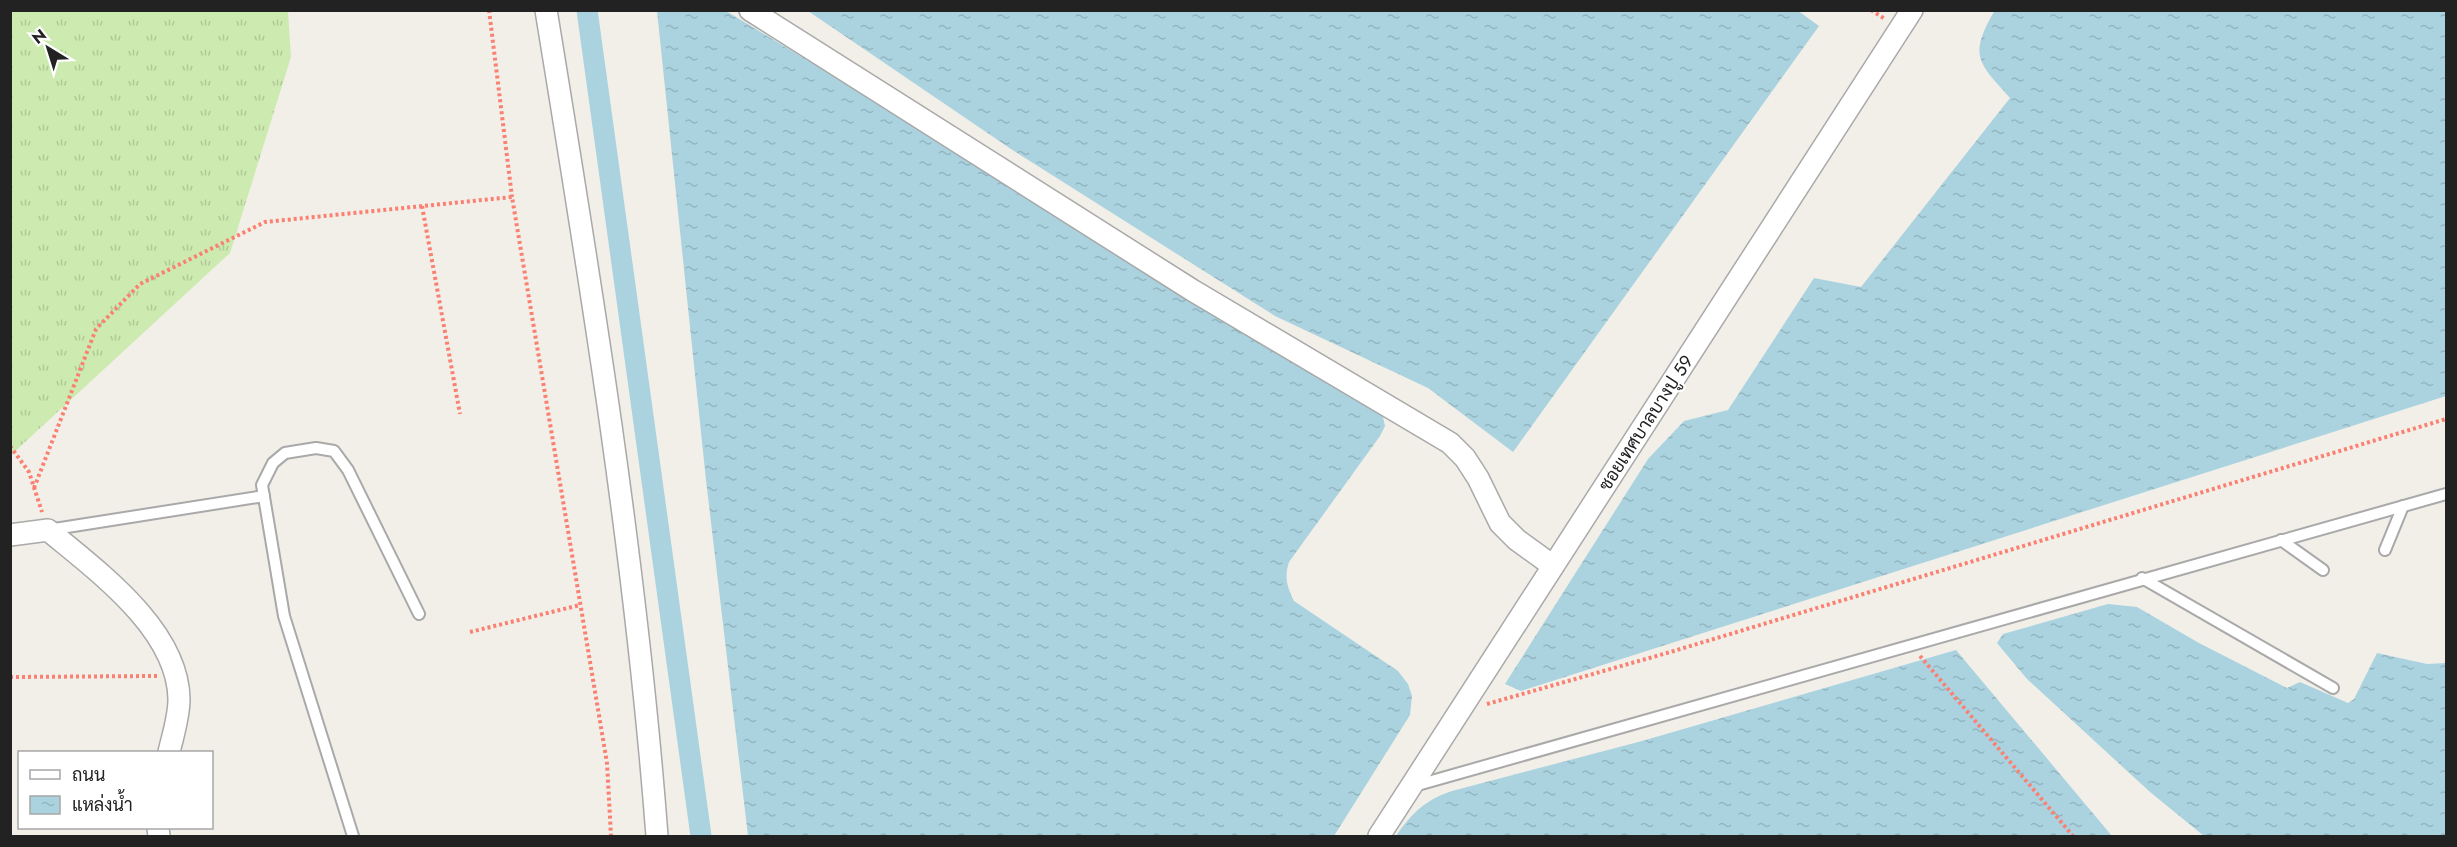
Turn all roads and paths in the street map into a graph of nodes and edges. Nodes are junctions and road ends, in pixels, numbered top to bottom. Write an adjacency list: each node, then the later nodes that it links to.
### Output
1 (489, 10): 5 (path)
2 (546, 10): 33 (street)
3 (750, 10): 18 (street)
4 (1912, 10): 18 (street, ซอยเทศบาลบางปู 59)
5 (512, 196): 6 (path); 21 (path)
6 (422, 206): 7 (path); 10 (path)
7 (460, 414)
8 (2446, 419): 28 (path)
9 (10, 446): 10 (path)
10 (34, 488): 14 (path)
11 (2446, 494): 13 (lane)
12 (264, 496): 14 (lane); 22 (lane); 31 (lane)
13 (2403, 506): 16 (lane); 17 (lane)
14 (48, 530): 15 (street); 25 (street)
15 (10, 535)
16 (2281, 540): 19 (lane); 20 (lane)
17 (2385, 550)
18 (1553, 566): 28 (street, ซอยเทศบาลบางปู 59)
19 (2323, 570)
20 (2142, 578): 24 (lane); 27 (lane)
21 (580, 604): 23 (path); 32 (path)
22 (419, 614)
23 (470, 632)
24 (1910, 644): 30 (lane); 35 (path)
25 (174, 675): 26 (path); 29 (street)
26 (10, 677)
27 (2333, 688)
28 (1463, 706): 30 (street, ซอยเทศบาลบางปู 59)
29 (169, 751)
30 (1411, 787): 34 (street, ซอยเทศบาลบางปู 59)
31 (354, 837)
32 (611, 837)
33 (657, 837)
34 (1379, 837)
35 (2073, 837)

